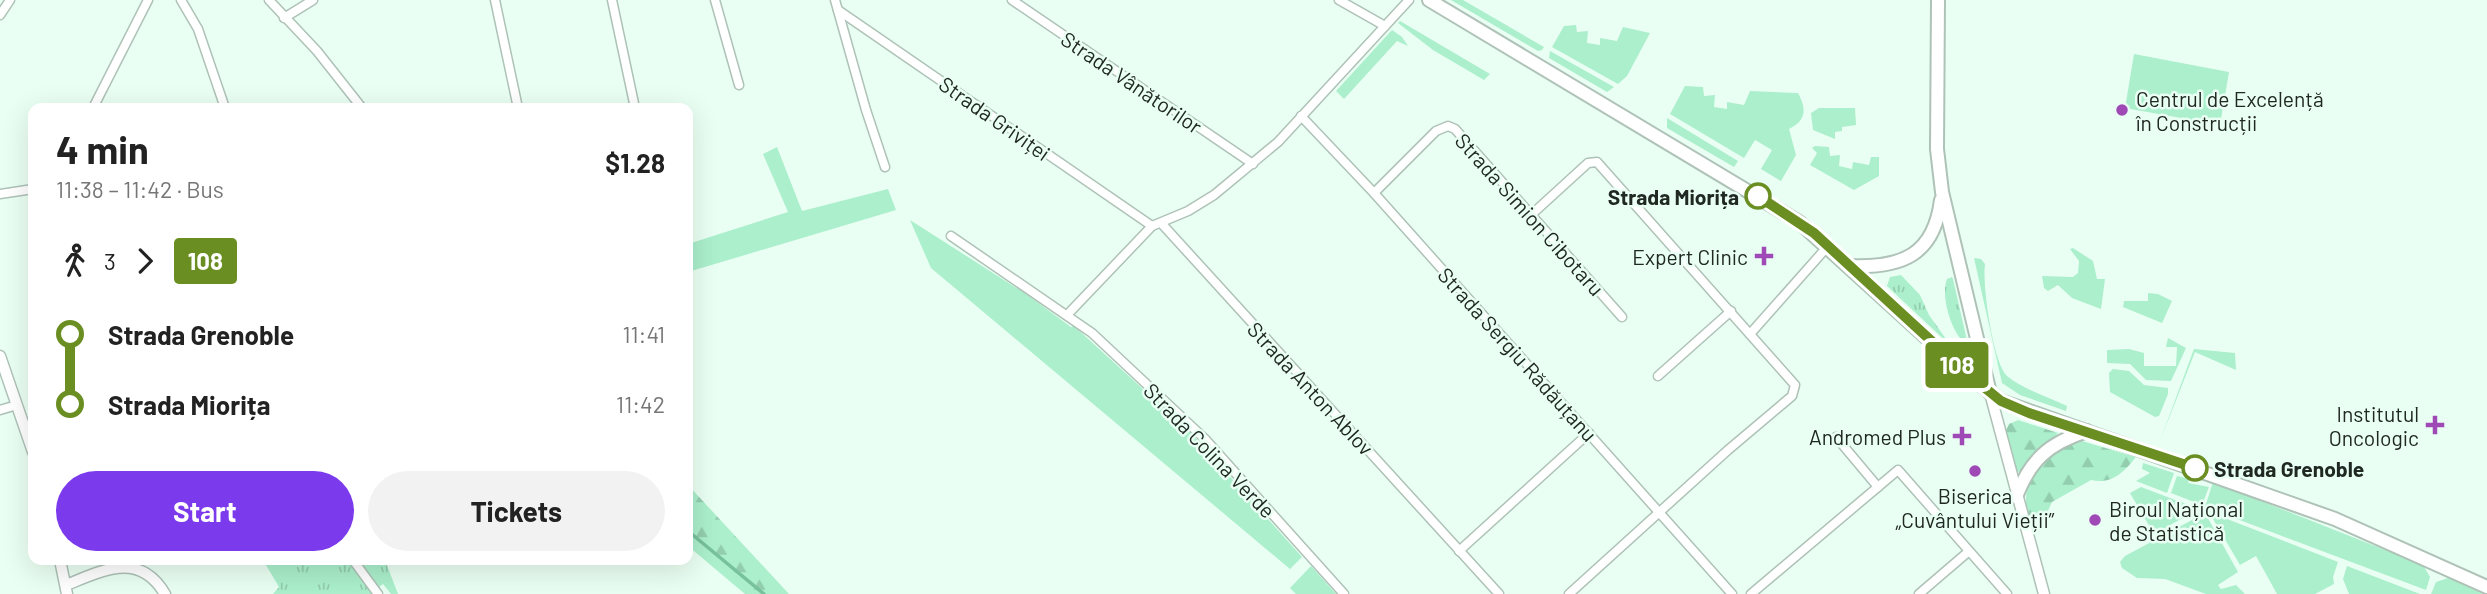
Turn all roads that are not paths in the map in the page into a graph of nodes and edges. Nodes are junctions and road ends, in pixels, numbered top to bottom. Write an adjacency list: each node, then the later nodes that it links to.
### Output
1 (10, 0): 16 (street)
2 (148, 0): 20 (street)
3 (181, 0): 21 (street)
4 (268, 0): 17 (street)
5 (313, 0): 17 (street)
6 (495, 0): 23 (street)
7 (612, 0): 24 (street)
8 (715, 0): 19 (street)
9 (835, 0): 15 (street)
10 (1012, 0): 26 (street, Strada Vânătorilor)
11 (1339, 0): 18 (street)
12 (1409, 0): 18 (street)
13 (1429, 0): 36 (main road)
14 (1938, 0): 29 (main road)
15 (838, 10): 27 (street); 34 (street, Strada Griviței)
16 (0, 15)
17 (284, 18): 22 (street)
18 (1385, 26): 25 (street)
19 (739, 85)
20 (96, 103)
21 (223, 103)
22 (358, 103)
23 (517, 103)
24 (634, 103)
25 (1301, 116): 26 (street); 30 (street, Strada Sergiu Rădăuțanu)
26 (1253, 164): 33 (street)
27 (885, 167)
28 (28, 190): 31 (street)
29 (1942, 192): 37 (main road); 44 (main road)
30 (1374, 193): 32 (street, Strada Simion Cibotaru); 48 (street, Strada Sergiu Rădăuțanu)
31 (0, 194)
32 (1531, 215): 38 (street); 40 (street, Strada Simion Cibotaru)
33 (1162, 225): 34 (street); 54 (street, Strada Anton Ablov)
34 (1152, 226): 39 (street)
35 (950, 236): 39 (street, Strada Colina Verde)
36 (1828, 246): 37 (main road); 41 (street)
37 (1851, 266): 44 (main road)
38 (1731, 312): 41 (street); 43 (street)
39 (1068, 314): 62 (street, Strada Colina Verde)
40 (1622, 317)
41 (1750, 334): 53 (street)
42 (0, 356): 45 (street)
43 (1658, 376)
44 (1990, 393): 47 (main road); 52 (street)
45 (17, 405): 46 (street); 50 (street)
46 (0, 410)
47 (2087, 431): 52 (main road); 58 (main road)
48 (1589, 433): 53 (street, Strada Sergiu Rădăuțanu); 54 (street)
49 (1836, 436): 51 (street)
50 (28, 437)
51 (1878, 487): 55 (street); 66 (street)
52 (2016, 498): 69 (street)
53 (1661, 513): 64 (street); 65 (street, Strada Sergiu Rădăuțanu)
54 (1459, 551): 63 (street, Strada Anton Ablov)
55 (1968, 552): 67 (street); 68 (street)
56 (61, 565): 59 (street)
57 (357, 565): 61 (street)
58 (2487, 587)
59 (66, 589): 60 (street)
60 (164, 594)
61 (378, 594)
62 (1344, 594)
63 (1500, 594)
64 (1569, 594)
65 (1732, 594)
66 (1751, 594)
67 (1919, 594)
68 (2007, 594)
69 (2044, 594)

